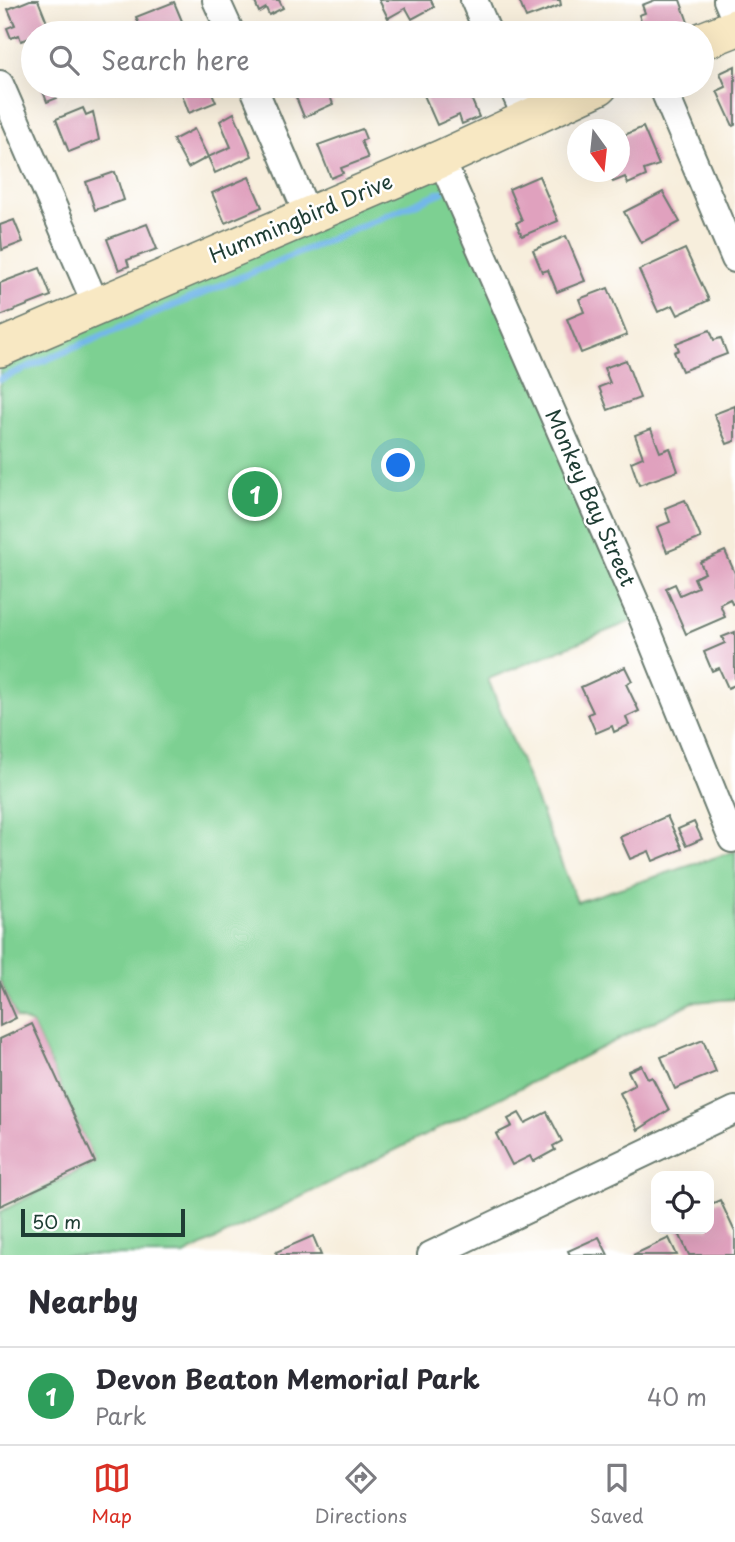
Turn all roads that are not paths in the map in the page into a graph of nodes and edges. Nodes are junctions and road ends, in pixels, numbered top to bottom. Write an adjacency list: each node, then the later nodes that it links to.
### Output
1 (216, 0): 5 (street)
2 (474, 0): 6 (street)
3 (727, 0): 4 (street)
4 (735, 19)
5 (225, 21)
6 (483, 21)
7 (735, 28): 8 (street)
8 (714, 36)
9 (0, 85): 18 (street)
10 (258, 98): 16 (street)
11 (517, 98): 14 (street)
12 (574, 98): 14 (street, Hummingbird Drive)
13 (667, 98): 17 (street)
14 (527, 120): 15 (street, Hummingbird Drive)
15 (441, 159): 16 (street, Hummingbird Drive); 20 (street, Monkey Bay Street)
16 (308, 215): 18 (street, Hummingbird Drive)
17 (735, 259)
18 (97, 307): 19 (street, Hummingbird Drive)
19 (0, 348)
20 (732, 839)
21 (735, 1110): 22 (street)
22 (431, 1255)

